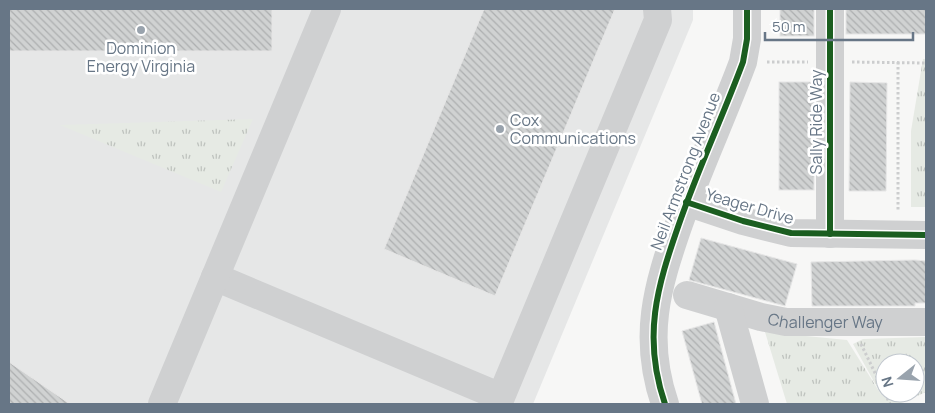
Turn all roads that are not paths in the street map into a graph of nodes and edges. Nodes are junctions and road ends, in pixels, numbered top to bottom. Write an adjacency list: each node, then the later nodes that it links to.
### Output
1 (326, 9): 8 (street)
2 (657, 9): 8 (street)
3 (747, 9): 5 (street, Neil Armstrong Avenue)
4 (830, 9): 6 (street, Sally Ride Way)
5 (686, 202): 6 (street, Yeager Drive); 13 (street, Neil Armstrong Avenue)
6 (830, 234): 7 (street, Yeager Drive)
7 (926, 235)
8 (215, 277): 12 (street)
9 (687, 295): 10 (street, Challenger Way)
10 (728, 307): 11 (street, Challenger Way); 14 (street)
11 (926, 322)
12 (162, 404)
13 (665, 404)
14 (755, 404)

